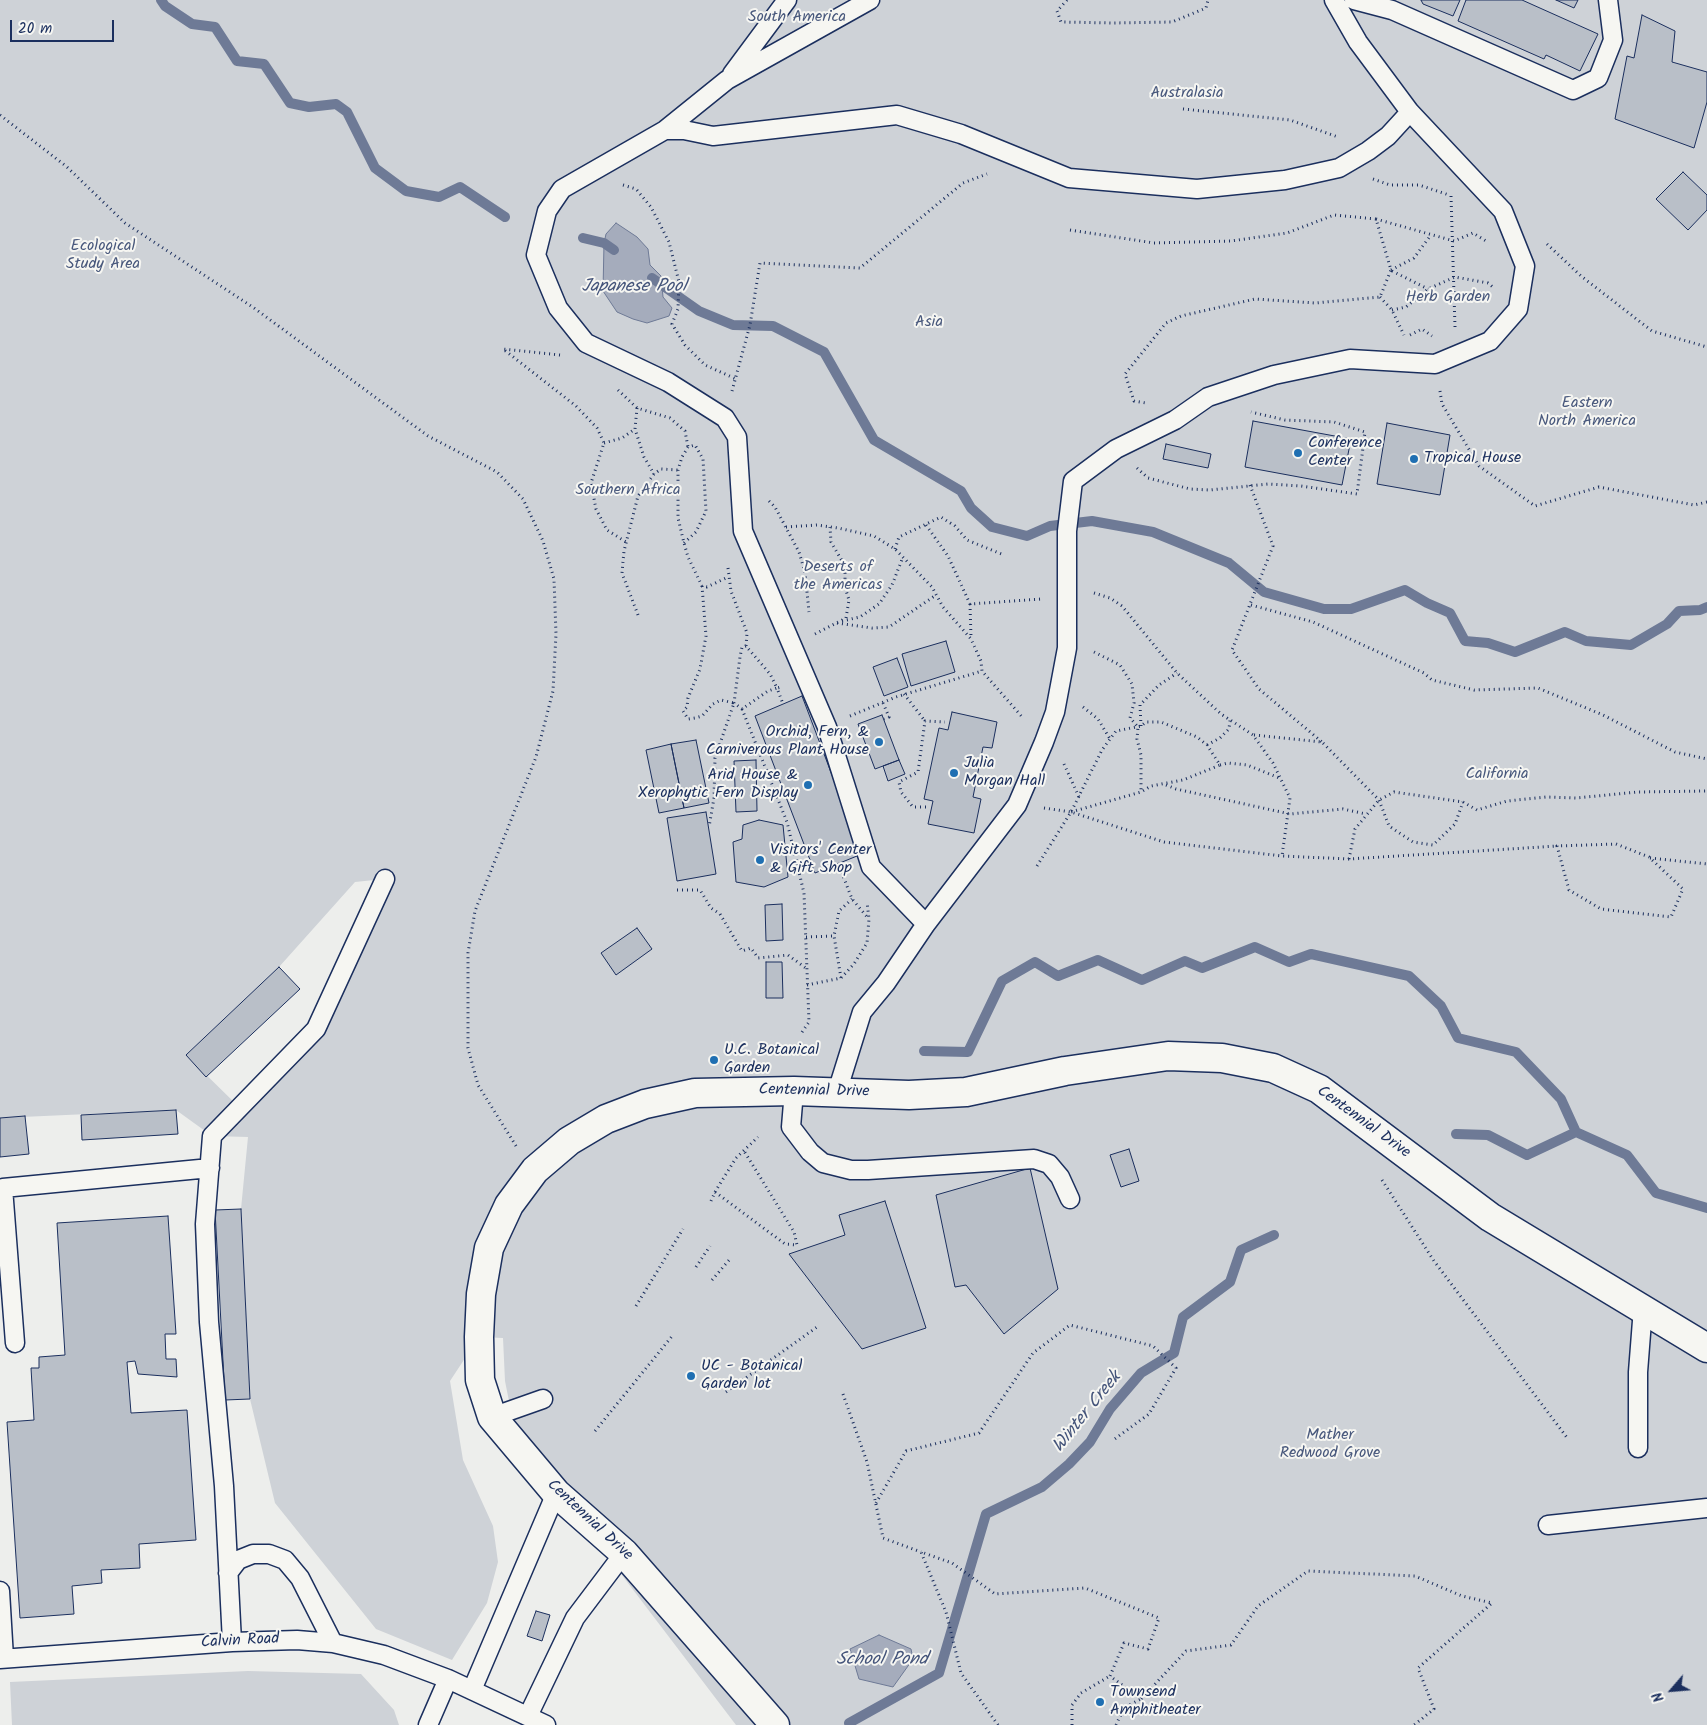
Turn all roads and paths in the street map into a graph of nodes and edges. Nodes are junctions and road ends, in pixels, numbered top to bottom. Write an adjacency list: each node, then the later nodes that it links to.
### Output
1 (787, 0): 8 (lane)
2 (870, 0): 8 (lane)
3 (1067, 0): 4 (path)
4 (1208, 0)
5 (1334, 0): 10 (lane)
6 (1354, 0): 7 (lane)
7 (1608, 0)
8 (727, 80): 12 (lane)
9 (1183, 109): 13 (path)
10 (1410, 112): 13 (lane); 15 (lane)
11 (0, 115): 125 (path)
12 (665, 130): 14 (lane); 17 (lane)
13 (1368, 151): 16 (lane)
14 (1004, 152): 16 (lane); 35 (path)
15 (1451, 156): 18 (path); 23 (lane)
16 (1339, 168): 18 (path)
17 (588, 175): 35 (path); 39 (lane)
18 (1451, 195): 22 (path)
19 (1376, 219): 20 (path); 21 (path); 24 (path)
20 (1070, 230)
21 (1431, 235): 22 (path); 24 (path)
22 (1454, 241): 23 (path); 25 (path)
23 (1514, 243): 28 (lane); 30 (path)
24 (1391, 270): 26 (path); 27 (path)
25 (1455, 277): 26 (path); 28 (path); 31 (path)
26 (1428, 288): 29 (path)
27 (1380, 297): 29 (path); 37 (path)
28 (1518, 309): 31 (lane)
29 (1392, 310): 33 (path)
30 (1707, 347)
31 (1456, 355): 34 (lane)
32 (568, 356): 41 (path)
33 (1410, 362): 34 (lane); 36 (lane)
34 (1435, 364): 47 (path)
35 (736, 379): 39 (path)
36 (1208, 396): 42 (lane); 46 (path)
37 (1134, 400)
38 (637, 408): 40 (path)
39 (725, 418): 44 (lane)
40 (635, 429): 41 (path); 45 (path)
41 (604, 443): 51 (path)
42 (1116, 449): 46 (path); 68 (lane)
43 (678, 470): 45 (path); 52 (path); 52 (path)
44 (738, 470): 49 (path); 69 (lane)
45 (654, 474): 51 (path)
46 (1249, 485): 62 (path)
47 (1707, 502)
48 (926, 525): 53 (path); 54 (path); 61 (path)
49 (786, 527): 50 (path); 65 (path)
50 (830, 527): 53 (path); 64 (path)
51 (626, 542): 63 (path)
52 (684, 543): 57 (path)
53 (895, 549): 55 (path)
54 (1004, 555)
55 (904, 557): 58 (path); 64 (path)
56 (728, 577): 57 (path)
57 (702, 586): 73 (path)
58 (936, 595): 64 (path); 66 (path)
59 (1110, 598): 70 (path)
60 (1013, 602): 61 (path)
61 (970, 604): 66 (path)
62 (1251, 605): 85 (path); 87 (path)
63 (638, 615)
64 (836, 622): 65 (path)
65 (805, 639): 69 (path)
66 (971, 639): 71 (path)
67 (746, 646): 73 (path)
68 (1067, 648): 72 (lane); 81 (path)
69 (796, 658): 82 (lane)
70 (1177, 673): 78 (path); 81 (path)
71 (904, 694): 74 (path); 79 (path)
72 (1057, 702): 84 (path); 95 (lane)
73 (734, 703): 76 (path); 100 (path)
74 (883, 703): 77 (path); 82 (path)
75 (783, 704): 76 (path)
76 (742, 709): 115 (path)
77 (884, 719)
78 (1230, 720): 83 (path); 86 (path)
79 (925, 721): 80 (path); 96 (path)
80 (944, 722)
81 (1140, 726): 84 (path); 86 (path); 91 (path)
82 (827, 727): 108 (lane)
83 (1253, 735): 85 (path); 89 (path)
84 (1110, 739): 97 (path)
85 (1322, 742): 93 (path)
86 (1207, 745): 88 (path)
87 (1707, 759)
88 (1220, 765): 89 (path); 90 (path)
89 (1283, 780): 98 (path)
90 (1164, 784): 91 (path); 98 (path)
91 (1141, 792): 97 (path)
92 (1707, 792): 94 (path)
93 (1379, 800): 94 (path); 94 (path); 99 (path)
94 (1463, 802)
95 (1017, 805): 97 (path); 113 (lane)
96 (926, 807)
97 (1071, 812): 102 (path); 107 (path)
98 (1290, 814): 99 (path); 102 (path)
99 (1366, 814): 104 (path)
100 (709, 827)
101 (1557, 846): 103 (path); 103 (path); 104 (path)
102 (1282, 856): 104 (path)
103 (1649, 858): 106 (path)
104 (1349, 859)
105 (838, 863): 111 (path)
106 (1707, 864)
107 (1036, 866)
108 (871, 868): 112 (path); 113 (lane)
109 (385, 879): 124 (lane)
110 (677, 890): 116 (path)
111 (852, 899): 112 (path); 114 (path)
112 (868, 919): 117 (path)
113 (926, 924): 121 (lane)
114 (834, 936): 115 (path); 117 (path)
115 (806, 937): 116 (path)
116 (808, 969): 118 (path)
117 (841, 978): 118 (path)
118 (807, 985): 119 (path)
119 (800, 1035)
120 (794, 1091): 121 (street, Centennial Drive); 125 (street, Centennial Drive); 128 (lane)
121 (838, 1092): 136 (street, Centennial Drive)
122 (758, 1137): 123 (path)
123 (744, 1151): 127 (path); 127 (path)
124 (210, 1168): 139 (lane); 155 (lane)
125 (535, 1170): 144 (street, Centennial Drive)
126 (1382, 1180): 146 (path)
127 (715, 1192): 129 (path)
128 (1070, 1200)
129 (711, 1201)
130 (683, 1229): 135 (path)
131 (710, 1246): 133 (path)
132 (730, 1259): 134 (path)
133 (696, 1267)
134 (712, 1280)
135 (636, 1306)
136 (1643, 1308): 140 (street, Centennial Drive); 148 (lane)
137 (817, 1327): 141 (path)
138 (673, 1335): 145 (path)
139 (15, 1343)
140 (1707, 1348)
141 (726, 1392)
142 (843, 1394): 150 (path)
143 (544, 1399): 144 (lane)
144 (492, 1417): 149 (street, Centennial Drive)
145 (595, 1431)
146 (1568, 1439)
147 (1112, 1441): 150 (path)
148 (1638, 1448)
149 (556, 1493): 153 (street, Centennial Drive); 162 (lane)
150 (876, 1503): 154 (path)
151 (1707, 1508): 152 (lane)
152 (1548, 1525)
153 (624, 1552): 164 (lane); 167 (street, Centennial Drive)
154 (921, 1552): 160 (path); 168 (path)
155 (228, 1573): 157 (lane); 158 (lane)
156 (0, 1591): 159 (lane)
157 (232, 1642): 158 (lane, Calvin Road); 159 (lane, Calvin Road)
158 (333, 1643): 161 (lane, Calvin Road)
159 (2, 1658)
160 (1110, 1676): 163 (path); 169 (path)
161 (448, 1679): 162 (lane, Calvin Road); 165 (lane)
162 (472, 1690): 164 (lane, Calvin Road)
163 (1142, 1699): 170 (path); 171 (path)
164 (528, 1716): 166 (lane, Calvin Road)
165 (428, 1725)
166 (546, 1725)
167 (774, 1725)
168 (998, 1725)
169 (1072, 1725)
170 (1116, 1725)
171 (1414, 1725)

